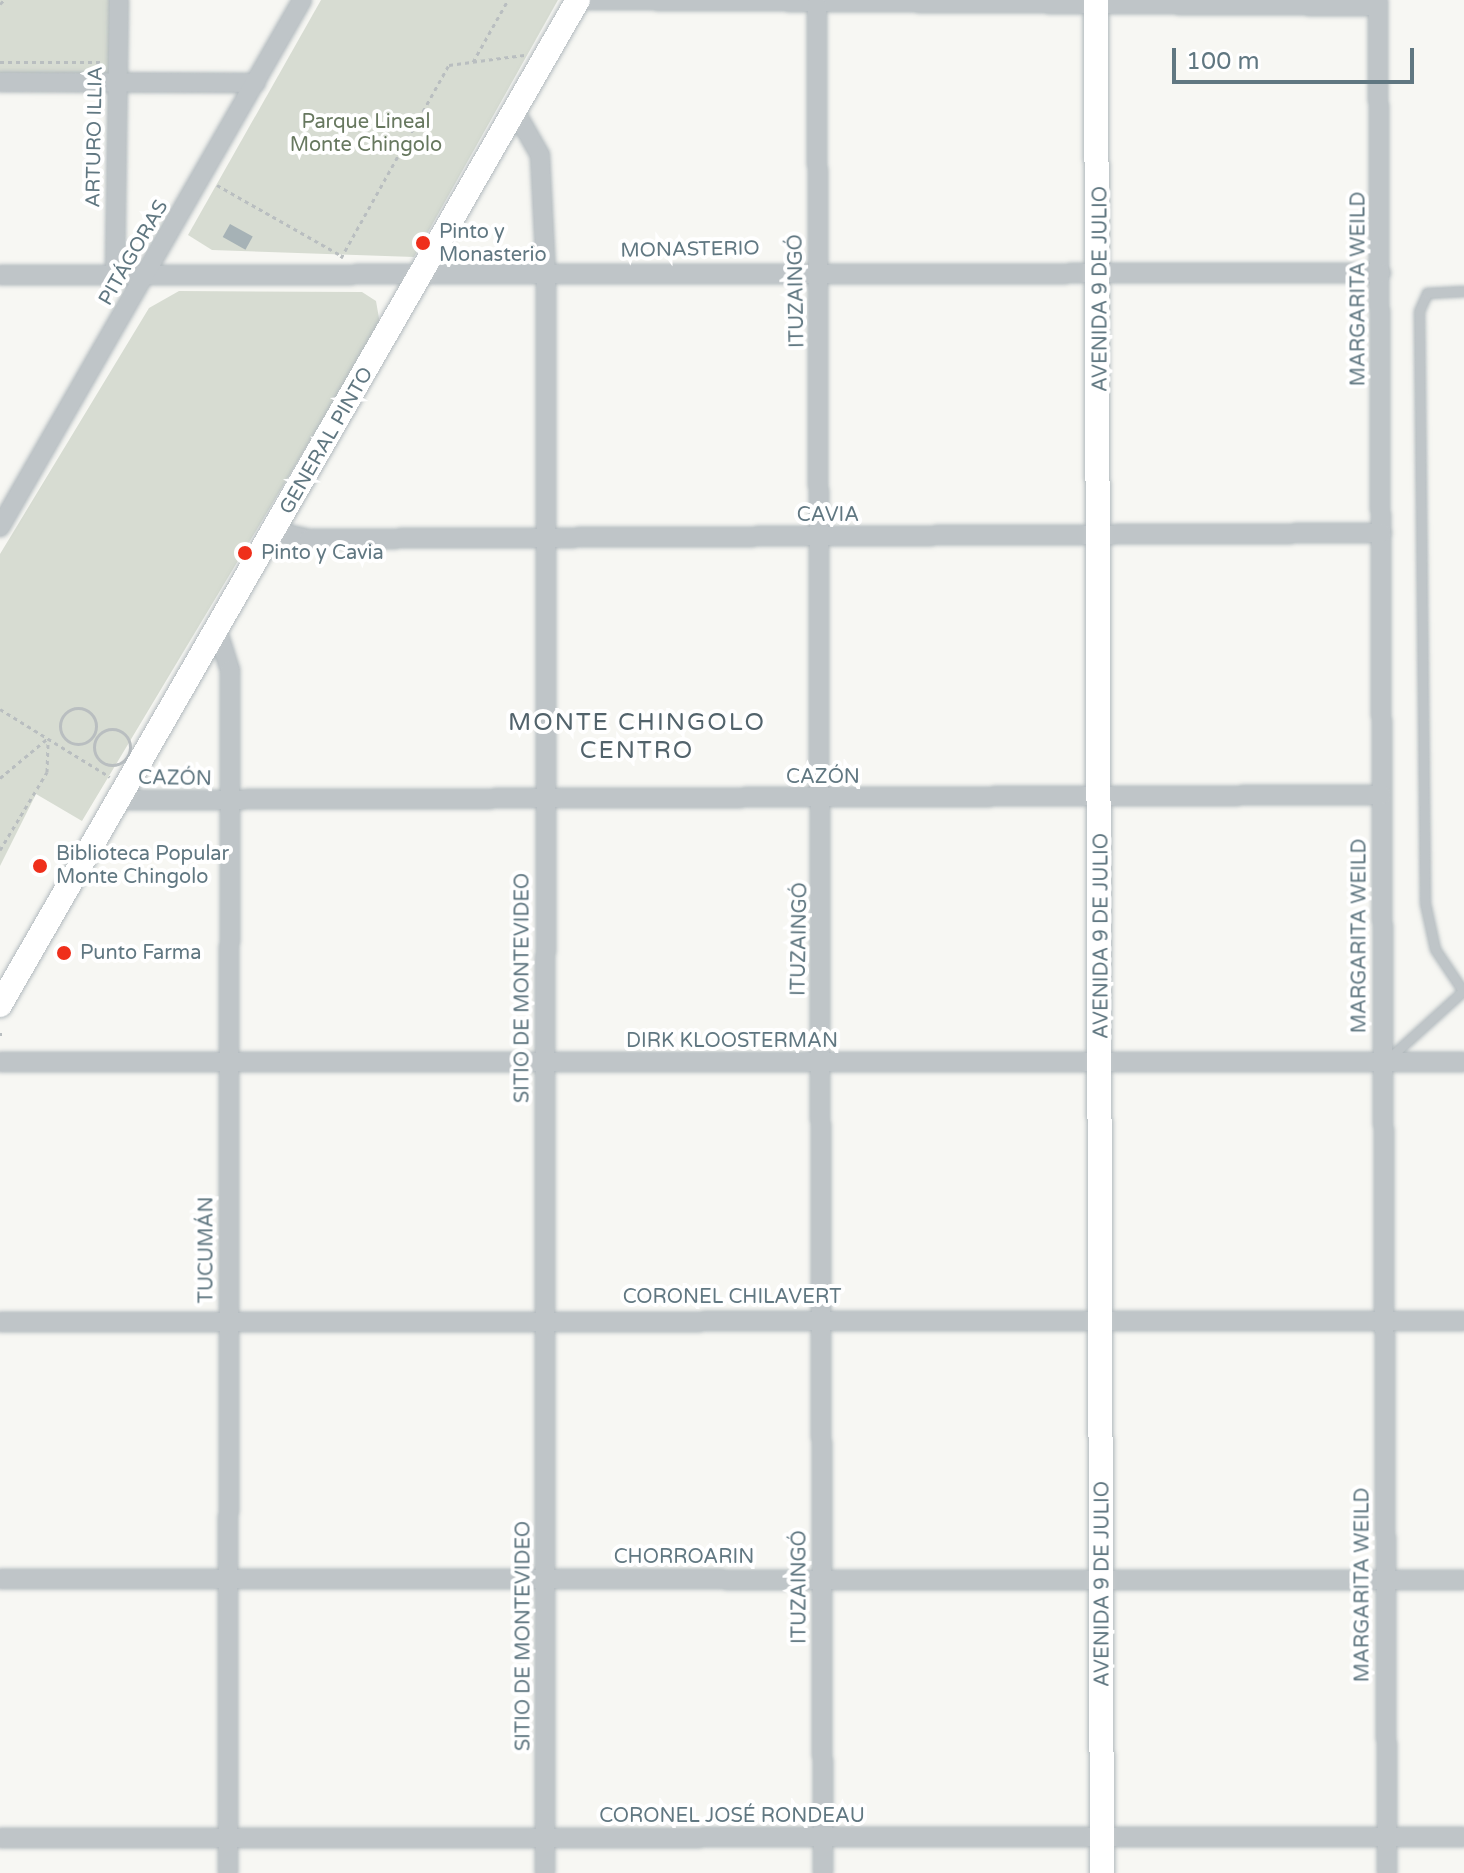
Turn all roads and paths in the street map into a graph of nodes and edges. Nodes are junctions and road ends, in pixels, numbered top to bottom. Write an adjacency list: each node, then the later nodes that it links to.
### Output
1 (119, 0): 13 (street, ARTURO ILLIA)
2 (302, 0): 15 (street, PITÁGORAS)
3 (508, 0): 12 (path)
4 (578, 0): 16 (street, GENERAL PINTO)
5 (589, 0): 8 (street)
6 (1096, 2): 7 (street); 8 (street); 21 (street, AVENIDA 9 DE JULIO)
7 (1378, 3): 24 (street, MARGARITA WEILD)
8 (817, 5): 20 (street, ITUZAINGÓ)
9 (528, 54): 12 (path)
10 (0, 62): 11 (path)
11 (100, 62)
12 (473, 62): 18 (path)
13 (118, 81): 14 (street); 15 (street); 25 (street, ARTURO ILLIA)
14 (0, 82)
15 (256, 83): 27 (street, PITÁGORAS)
16 (515, 111): 22 (street, GENERAL PINTO); 23 (street, SITIO DE MONTEVIDEO)
17 (213, 183): 18 (path)
18 (342, 256): 19 (path)
19 (339, 261)
20 (819, 271): 21 (street, MONASTERIO); 23 (street, MONASTERIO); 34 (street, ITUZAINGÓ)
21 (1102, 271): 24 (street, MONASTERIO); 33 (street, AVENIDA 9 DE JULIO)
22 (424, 273): 23 (street, MONASTERIO); 27 (street, MONASTERIO); 30 (street, GENERAL PINTO)
23 (546, 273): 32 (street, SITIO DE MONTEVIDEO)
24 (1381, 273): 31 (street, MARGARITA WEILD)
25 (115, 274): 26 (street, MONASTERIO); 27 (street, MONASTERIO)
26 (0, 275)
27 (148, 275): 29 (street, PITÁGORAS)
28 (1464, 291): 49 (lane)
29 (0, 527)
30 (274, 531): 32 (street, CAVIA); 35 (street, GENERAL PINTO)
31 (1382, 533): 33 (street, CAVIA); 43 (street, MARGARITA WEILD)
32 (543, 535): 34 (street, CAVIA); 45 (street, SITIO DE MONTEVIDEO)
33 (1102, 536): 34 (street, CAVIA); 44 (street, AVENIDA 9 DE JULIO)
34 (822, 537): 46 (street, ITUZAINGÓ)
35 (217, 629): 42 (street, GENERAL PINTO); 47 (street, TUCUMÁN)
36 (0, 709): 37 (path)
37 (48, 738): 40 (path); 41 (path); 48 (path)
38 (94, 738): 38 (path); 39 (path); 39 (path)
39 (71, 743): 40 (path)
40 (66, 750): 42 (path)
41 (0, 778)
42 (123, 794): 47 (street, CAZÓN); 50 (street, GENERAL PINTO)
43 (1382, 795): 44 (street, CAZÓN); 57 (street, MARGARITA WEILD)
44 (1101, 798): 46 (street, CAZÓN); 56 (street, AVENIDA 9 DE JULIO)
45 (544, 799): 46 (street, CAZÓN); 47 (street, CAZÓN); 54 (street, SITIO DE MONTEVIDEO)
46 (824, 799): 55 (street, ITUZAINGÓ)
47 (228, 802): 53 (street, TUCUMÁN)
48 (0, 850)
49 (1464, 990): 57 (lane)
50 (0, 1005)
51 (0, 1062): 53 (street, DIRK KLOOSTERMAN)
52 (1464, 1062): 57 (street, DIRK KLOOSTERMAN)
53 (229, 1063): 54 (street, DIRK KLOOSTERMAN); 59 (street, TUCUMÁN)
54 (545, 1063): 55 (street, DIRK KLOOSTERMAN); 61 (street, SITIO DE MONTEVIDEO)
55 (821, 1063): 56 (street, DIRK KLOOSTERMAN); 58 (street, ITUZAINGÓ)
56 (1103, 1063): 57 (street, DIRK KLOOSTERMAN); 60 (street, AVENIDA 9 DE JULIO)
57 (1382, 1063): 62 (street, MARGARITA WEILD)
58 (820, 1318): 60 (street, CORONEL CHILAVERT); 61 (street, CORONEL CHILAVERT); 69 (street, ITUZAINGÓ)
59 (229, 1319): 61 (street, CORONEL CHILAVERT); 64 (street, CORONEL CHILAVERT); 66 (street, TUCUMÁN)
60 (1100, 1319): 62 (street, CORONEL CHILAVERT); 68 (street, AVENIDA 9 DE JULIO)
61 (545, 1320): 67 (street, SITIO DE MONTEVIDEO)
62 (1384, 1321): 63 (street, CORONEL CHILAVERT); 71 (street, MARGARITA WEILD)
63 (1464, 1321)
64 (0, 1322)
65 (0, 1579): 66 (street, CHORROARIN)
66 (229, 1579): 67 (street, CHORROARIN); 72 (street, TUCUMÁN)
67 (546, 1579): 69 (street, CHORROARIN); 73 (street, SITIO DE MONTEVIDEO)
68 (1104, 1579): 69 (street, CHORROARIN); 71 (street, CHORROARIN); 78 (street, AVENIDA 9 DE JULIO)
69 (823, 1580): 77 (street, ITUZAINGÓ)
70 (1464, 1580): 71 (street, CHORROARIN)
71 (1385, 1581): 74 (street, MARGARITA WEILD)
72 (228, 1837): 73 (street, CORONEL JOSÉ RONDEAU); 76 (street, CORONEL JOSÉ RONDEAU); 79 (street, TUCUMÁN)
73 (545, 1837): 77 (street, CORONEL JOSÉ RONDEAU); 80 (street, SITIO DE MONTEVIDEO)
74 (1387, 1837): 75 (street, CORONEL JOSÉ RONDEAU); 78 (street, CORONEL JOSÉ RONDEAU); 83 (street, MARGARITA WEILD)
75 (1464, 1837)
76 (0, 1838)
77 (823, 1838): 78 (street, CORONEL JOSÉ RONDEAU); 81 (street, ITUZAINGÓ)
78 (1102, 1839): 82 (street, AVENIDA 9 DE JULIO)
79 (228, 1873)
80 (545, 1873)
81 (823, 1873)
82 (1102, 1873)
83 (1387, 1873)

